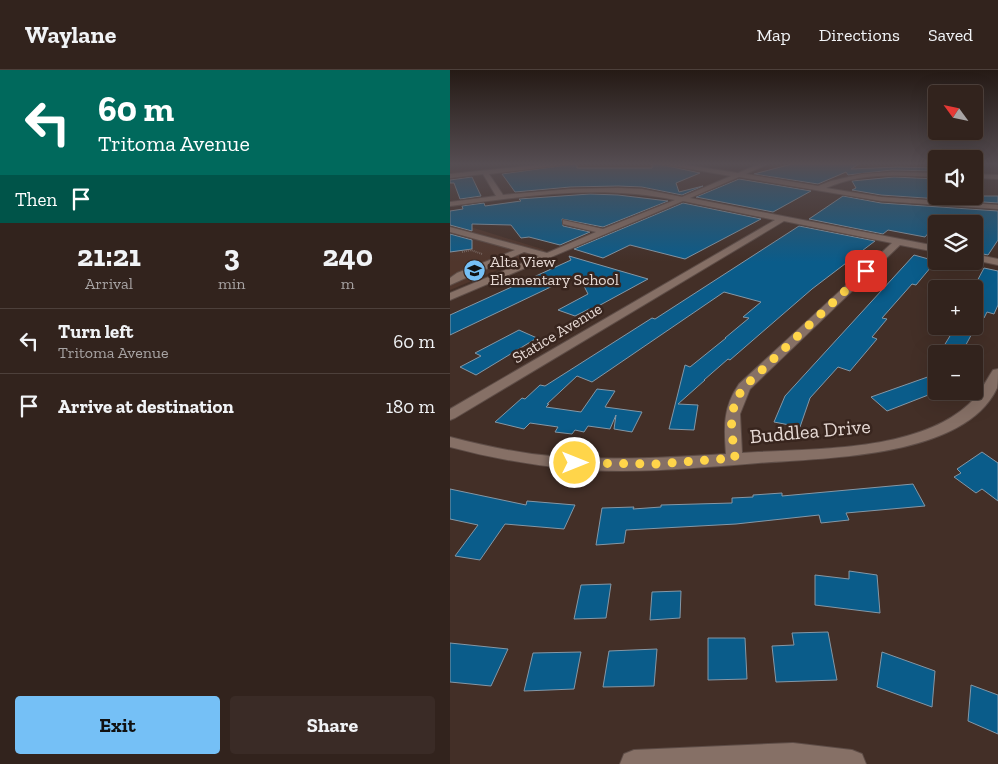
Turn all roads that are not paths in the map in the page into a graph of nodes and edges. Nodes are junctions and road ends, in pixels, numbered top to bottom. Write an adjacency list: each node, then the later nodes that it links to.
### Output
1 (514, 196): 5 (street)
2 (676, 196): 6 (street)
3 (689, 196): 6 (street)
4 (871, 196): 8 (street)
5 (501, 198): 7 (street)
6 (685, 198): 9 (street); 12 (street)
7 (450, 204)
8 (998, 208)
9 (784, 218): 13 (street); 24 (street, Statice Avenue)
10 (566, 222): 12 (street)
11 (450, 229): 15 (street)
12 (604, 232): 16 (street)
13 (899, 241): 14 (street); 26 (street)
14 (928, 247)
15 (524, 249): 16 (street); 19 (street)
16 (548, 256): 20 (street)
17 (983, 259): 18 (street)
18 (998, 262)
19 (450, 283): 20 (street)
20 (465, 291): 21 (street)
21 (450, 297)
22 (998, 373): 23 (street, Buddlea Drive)
23 (993, 393): 26 (street, Buddlea Drive)
24 (450, 415)
25 (450, 442): 26 (street, Buddlea Drive)
26 (735, 458)
27 (709, 763): 28 (street); 29 (street)
28 (634, 764)
29 (852, 764)

